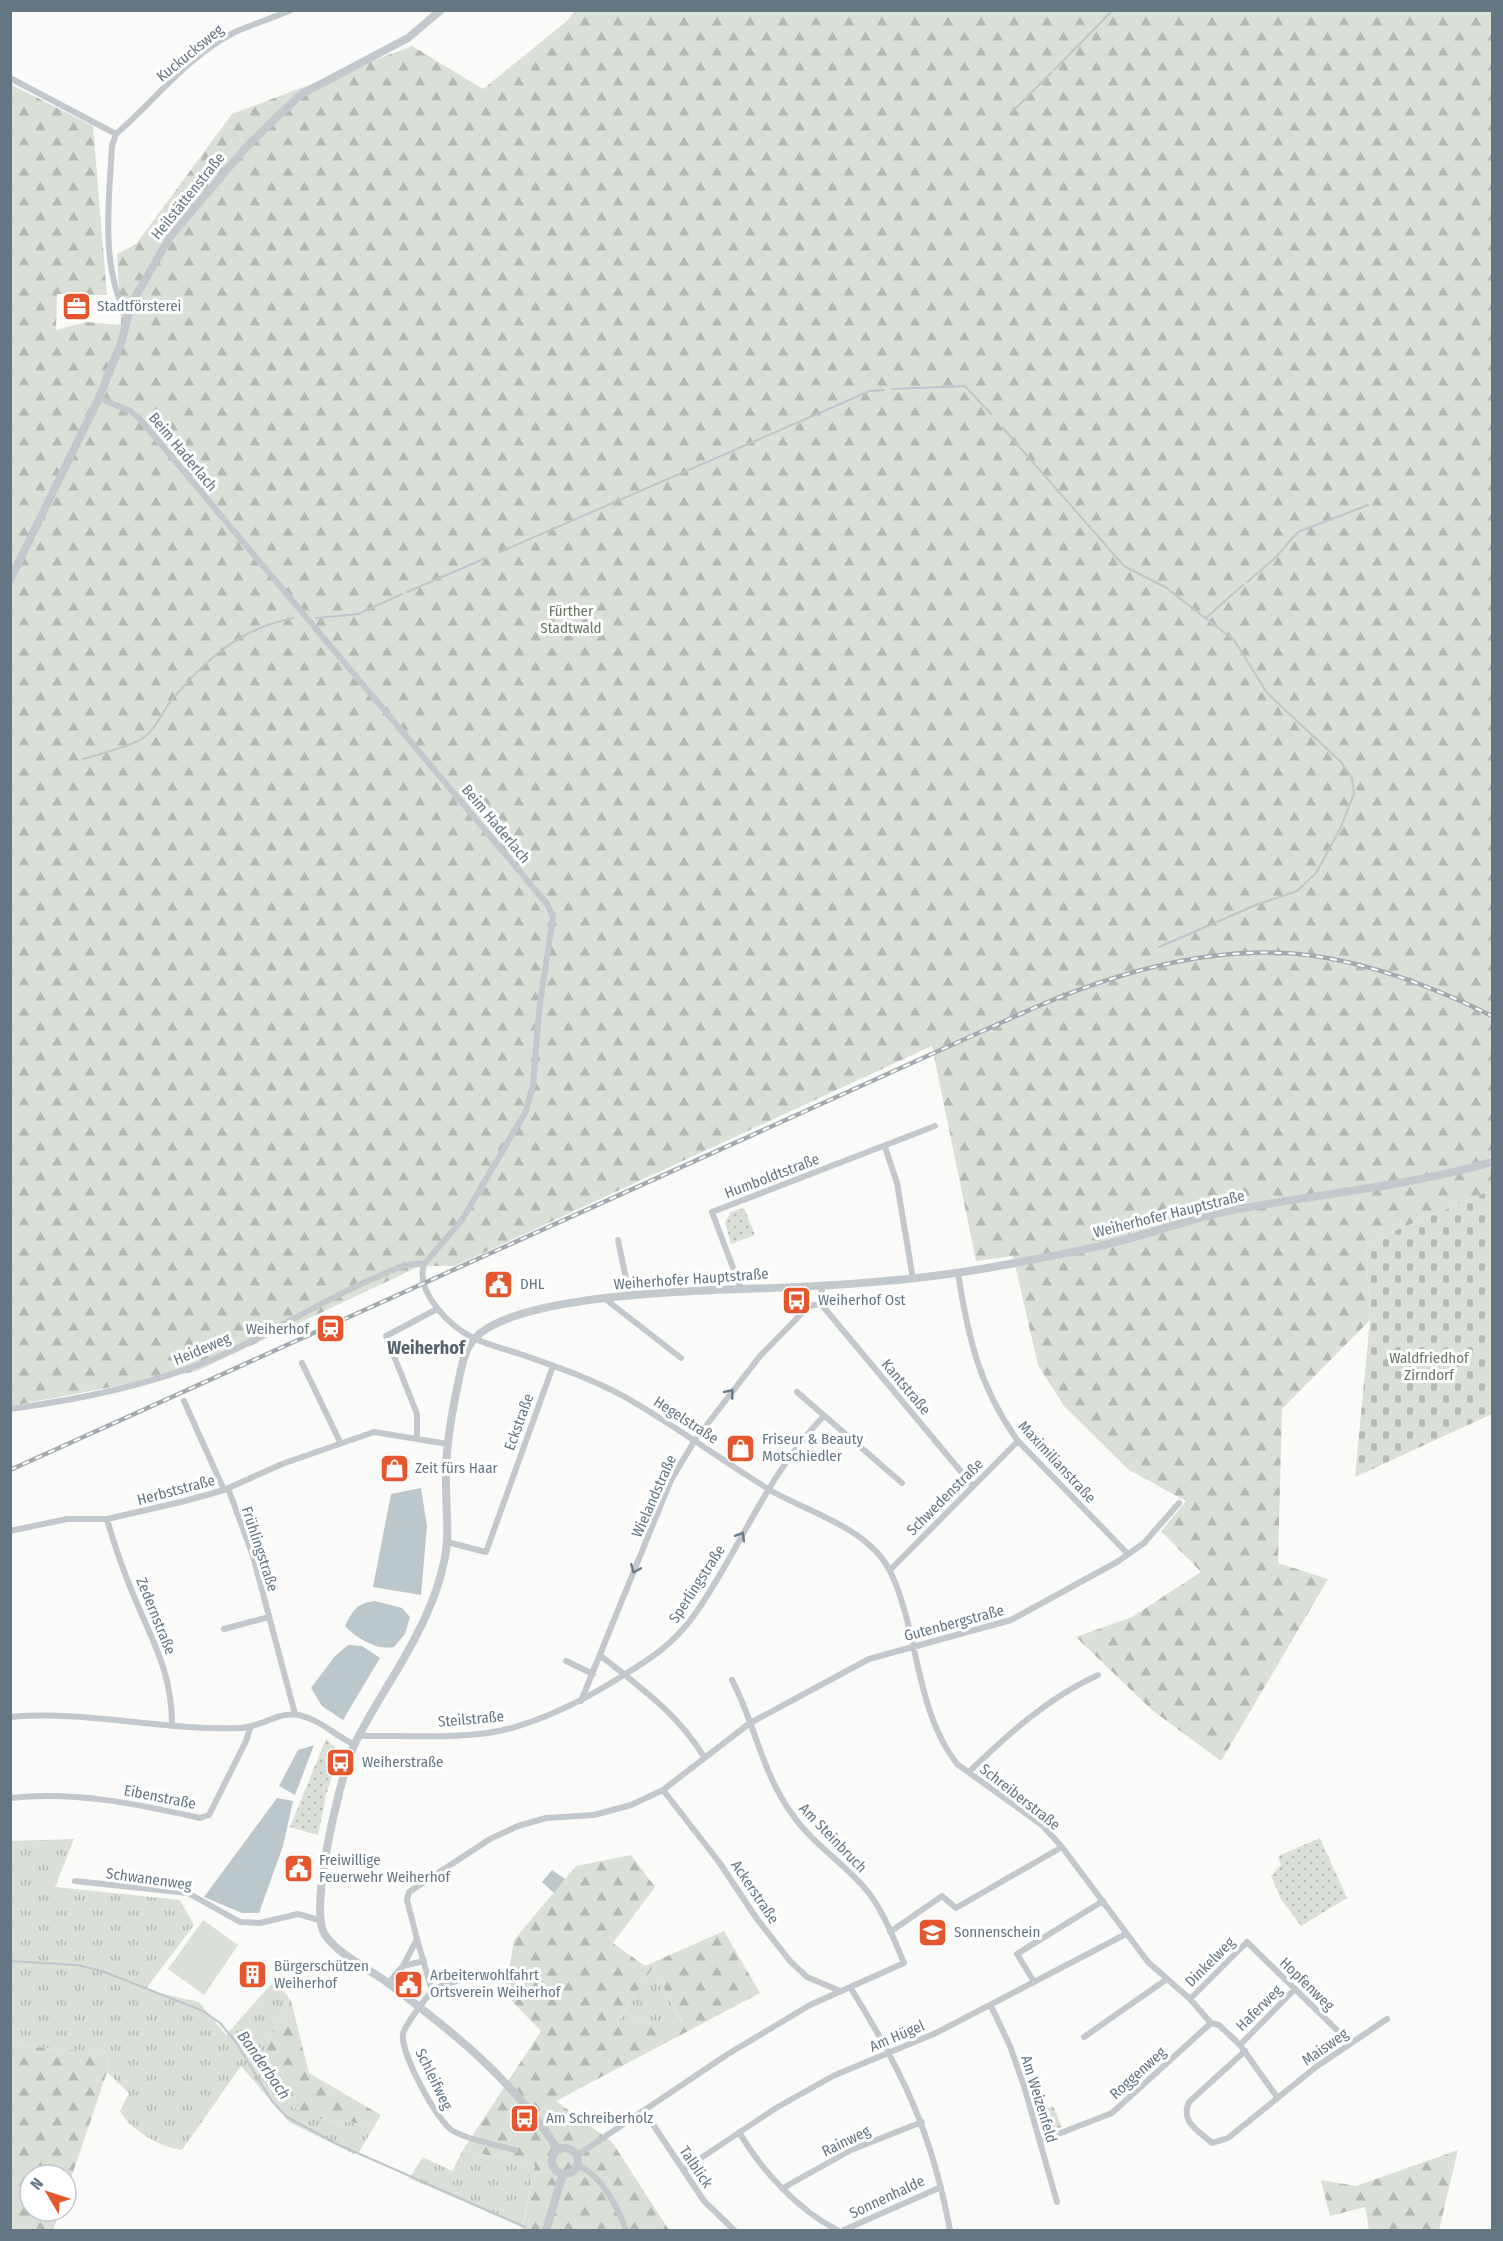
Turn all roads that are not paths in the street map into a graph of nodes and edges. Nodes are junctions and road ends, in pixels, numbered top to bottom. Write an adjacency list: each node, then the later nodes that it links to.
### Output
1 (291, 10): 4 (street, Kuckucksweg)
2 (441, 10): 5 (street, Heilstättenstraße)
3 (10, 78): 4 (street)
4 (116, 134): 5 (street)
5 (127, 316): 6 (street, Heilstättenstraße)
6 (99, 398): 7 (street, Heilstättenstraße); 12 (street, Beim Haderlach)
7 (10, 580)
8 (935, 1126): 9 (street, Humboldtstraße)
9 (885, 1146): 14 (street); 16 (street, Humboldtstraße)
10 (1492, 1162): 13 (street, Weiherhofer Hauptstraße)
11 (618, 1240): 17 (street)
12 (424, 1264): 20 (street); 27 (street, Heideweg)
13 (958, 1273): 14 (street, Weiherhofer Hauptstraße); 31 (street, Maximilianstraße)
14 (913, 1279): 15 (street, Weiherhofer Hauptstraße)
15 (822, 1286): 16 (street, Weiherhofer Hauptstraße); 19 (street)
16 (741, 1289): 17 (street, Weiherhofer Hauptstraße)
17 (629, 1293): 18 (street, Weiherhofer Hauptstraße)
18 (604, 1298): 21 (street, Weiherhofer Hauptstraße); 22 (street)
19 (821, 1304): 30 (street, Wielandstraße, one-way to 19); 35 (street, Kantstraße)
20 (437, 1309): 21 (street); 29 (street)
21 (474, 1338): 24 (street, Hegelstraße); 33 (street)
22 (681, 1358)
23 (302, 1363): 32 (street)
24 (553, 1366): 30 (street, Hegelstraße); 41 (street, Eckstraße)
25 (797, 1392): 28 (street)
26 (184, 1401): 36 (street, Frühlingstraße)
27 (10, 1409)
28 (824, 1417): 34 (street); 37 (street, Sperlingstraße)
29 (417, 1438): 32 (street, Herbststraße); 33 (street, Herbststraße)
30 (695, 1440): 37 (street, Hegelstraße); 47 (street, Wielandstraße, one-way to 47)
31 (1018, 1441): 35 (street, Schwedenstraße); 42 (street, Maximilianstraße)
32 (340, 1442): 36 (street, Herbststraße)
33 (448, 1444): 41 (street)
34 (902, 1483)
35 (973, 1486): 43 (street, Schwedenstraße)
36 (226, 1489): 39 (street, Herbststraße); 44 (street, Frühlingstraße)
37 (769, 1489): 43 (street, Hegelstraße); 50 (street, Sperlingstraße, one-way to 37)
38 (1179, 1503): 42 (street, Gutenbergstraße)
39 (107, 1519): 40 (street, Herbststraße); 58 (street, Zedernstraße)
40 (10, 1531)
41 (447, 1542): 60 (street)
42 (1128, 1554): 46 (street, Gutenbergstraße)
43 (890, 1570): 46 (street, Hegelstraße)
44 (268, 1617): 45 (street); 55 (street, Frühlingstraße)
45 (224, 1629)
46 (911, 1647): 57 (street, Gutenbergstraße); 63 (street, Schreiberstraße)
47 (601, 1656): 49 (street, Wielandstraße); 50 (street)
48 (566, 1661): 49 (street)
49 (593, 1674): 53 (street, Wielandstraße)
50 (625, 1674): 53 (street, Sperlingstraße); 62 (street)
51 (1098, 1675): 63 (street)
52 (732, 1680): 57 (street)
53 (581, 1701): 60 (street, Steilstraße)
54 (10, 1709): 56 (street)
55 (295, 1714): 59 (street); 61 (street)
56 (11, 1716): 58 (street)
57 (750, 1723): 62 (street, Gutenbergstraße); 70 (street, Am Steinbruch)
58 (172, 1724): 59 (street)
59 (250, 1728): 65 (street, Eibenstraße)
60 (359, 1736): 61 (street)
61 (354, 1745): 69 (street)
62 (704, 1757): 64 (street, Gutenbergstraße)
63 (969, 1772): 66 (street, Schreiberstraße)
64 (663, 1790): 72 (street, Gutenbergstraße); 83 (street, Ackerstraße)
65 (10, 1798)
66 (1062, 1846): 68 (street, Schreiberstraße); 70 (street)
67 (75, 1881): 69 (street, Schwanenweg)
68 (1103, 1901): 71 (street, Schreiberstraße); 77 (street)
69 (319, 1920): 79 (street)
70 (890, 1932): 80 (street)
71 (1126, 1934): 76 (street, Schreiberstraße); 77 (street, Am Hügel)
72 (417, 1939): 74 (street); 75 (street)
73 (1247, 1942): 81 (street, Hopfenweg); 84 (street, Dinkelweg)
74 (424, 1961): 75 (street); 82 (street)
75 (403, 1966): 79 (street)
76 (1167, 1978): 84 (street, Schreiberstraße); 89 (street)
77 (1033, 1980): 85 (street, Am Hügel)
78 (457, 1981): 82 (street)
79 (388, 1983): 86 (street)
80 (850, 1987): 83 (street); 93 (street)
81 (1295, 1989): 90 (street, Hopfenweg); 91 (street, Haferweg)
82 (432, 1991): 86 (street)
83 (841, 1991): 95 (street)
84 (1190, 1999): 88 (street, Schreiberstraße)
85 (991, 2006): 93 (street, Am Hügel); 98 (street, Am Weizenfeld)
86 (420, 2008): 99 (street, Schleifweg); 100 (street)
87 (1387, 2019): 90 (street, Maisweg)
88 (1211, 2023): 91 (street, Schreiberstraße); 98 (street, Roggenweg)
89 (1084, 2037)
90 (1350, 2043): 94 (street, Maisweg)
91 (1240, 2045): 92 (street, Schreiberstraße)
92 (1245, 2051): 94 (street, Schreiberstraße); 94 (street, Maisweg)
93 (890, 2053): 96 (street); 97 (street, Am Hügel)
94 (1277, 2097)
95 (644, 2111): 101 (street); 102 (street, Talblick)
96 (922, 2122): 104 (street); 105 (street, Rainweg)
97 (739, 2132): 102 (street, Am Hügel); 105 (street, Sonnenhalde)
98 (1041, 2141): 106 (street, Am Weizenfeld)
99 (515, 2150)
100 (558, 2150): 101 (street); 103 (street)
101 (577, 2160): 103 (street); 108 (street)
102 (683, 2170): 109 (street, Talblick)
103 (563, 2174): 107 (street)
104 (941, 2187): 111 (street, Sonnenhalde); 112 (street)
105 (783, 2188): 110 (street, Sonnenhalde)
106 (1057, 2202)
107 (546, 2230)
108 (626, 2230)
109 (734, 2230)
110 (837, 2230)
111 (844, 2230)
112 (950, 2230)

